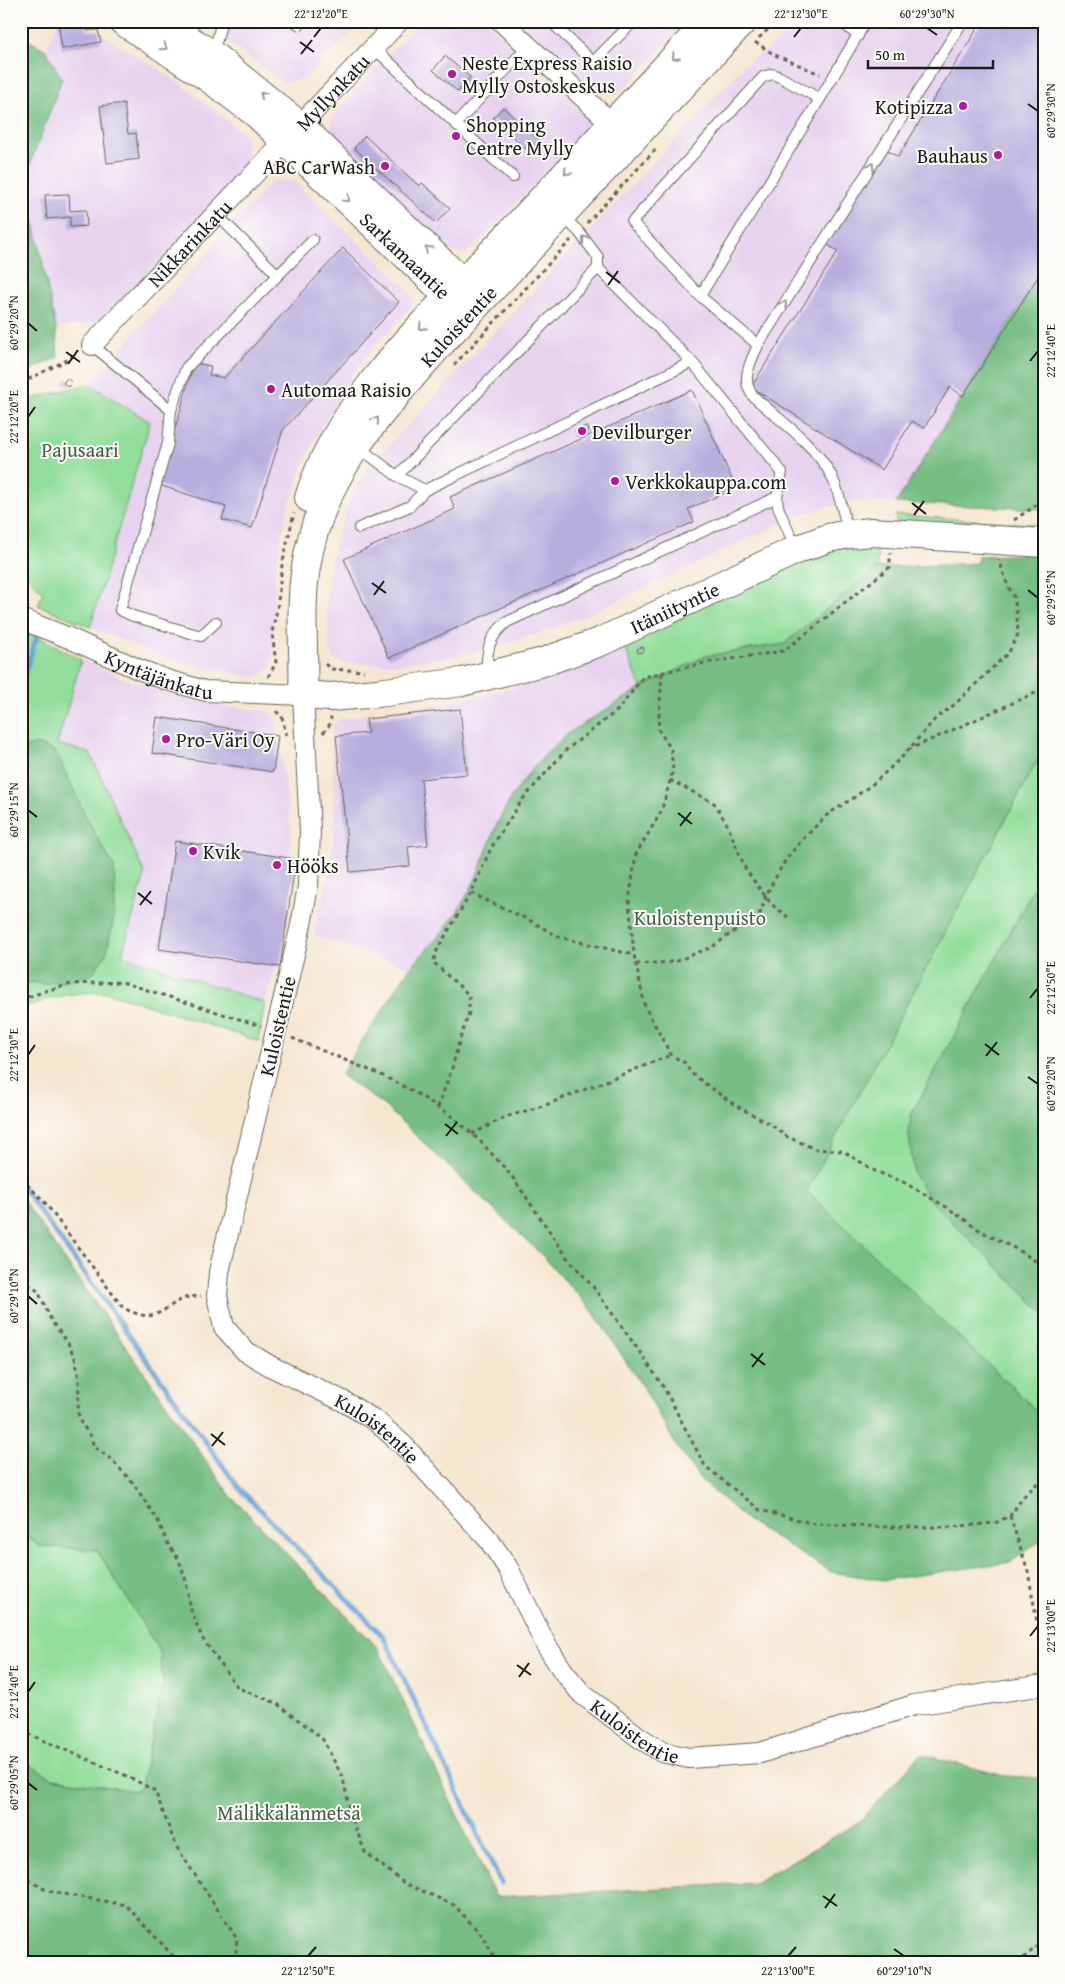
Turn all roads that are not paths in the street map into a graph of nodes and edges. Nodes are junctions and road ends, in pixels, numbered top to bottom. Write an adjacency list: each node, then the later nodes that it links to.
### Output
1 (123, 21): 19 (street, Sarkamaantie, one-way to 19)
2 (161, 21): 16 (street, Sarkamaantie)
3 (222, 21): 16 (lane)
4 (399, 21): 15 (street, Myllynkatu)
5 (501, 21): 14 (street)
6 (550, 21): 7 (lane)
7 (634, 21)
8 (709, 21): 20 (street, Kuloistentie, one-way to 20)
9 (841, 21): 13 (lane)
10 (866, 21): 13 (lane)
11 (963, 21): 30 (lane, one-way to 11)
12 (749, 32): 20 (street, Kuloistentie)
13 (858, 36): 17 (lane)
14 (528, 46): 18 (lane); 20 (street)
15 (374, 48): 18 (lane); 19 (street, Myllynkatu)
16 (212, 55): 19 (street, Sarkamaantie, one-way to 16)
17 (820, 99): 28 (lane); 28 (lane)
18 (457, 123): 21 (lane)
19 (293, 133): 22 (street, Nikkarinkatu); 27 (street, Sarkamaantie)
20 (622, 133): 23 (street, Kuloistentie); 27 (street, Kuloistentie, one-way to 27)
21 (513, 177)
22 (216, 214): 26 (lane); 31 (street, Nikkarinkatu)
23 (570, 223): 25 (lane, one-way to 23); 29 (street, Kuloistentie)
24 (313, 240): 26 (lane)
25 (598, 268): 32 (lane); 35 (lane)
26 (278, 276): 33 (lane)
27 (456, 290): 29 (street, Sarkamaantie); 34 (street, Kuloistentie, one-way to 34)
28 (700, 296): 30 (lane)
29 (477, 306): 34 (street, Kuloistentie, one-way to 29)
30 (758, 345): 39 (lane)
31 (84, 348): 33 (lane)
32 (692, 362): 36 (lane); 37 (lane)
33 (171, 410): 43 (lane)
34 (347, 438): 35 (lane); 45 (street, Kuloistentie)
35 (397, 476): 36 (lane)
36 (425, 490): 38 (lane)
37 (778, 497): 41 (lane); 44 (lane)
38 (359, 528)
39 (848, 534): 40 (street, Itäniityntie); 41 (street, Itäniityntie)
40 (1044, 543)
41 (796, 550): 44 (street, Itäniityntie)
42 (21, 620): 45 (street, Kyntäjänkatu)
43 (216, 622)
44 (486, 677): 45 (street, Itäniityntie)
45 (303, 695): 46 (street, Kuloistentie)
46 (1044, 1685)

